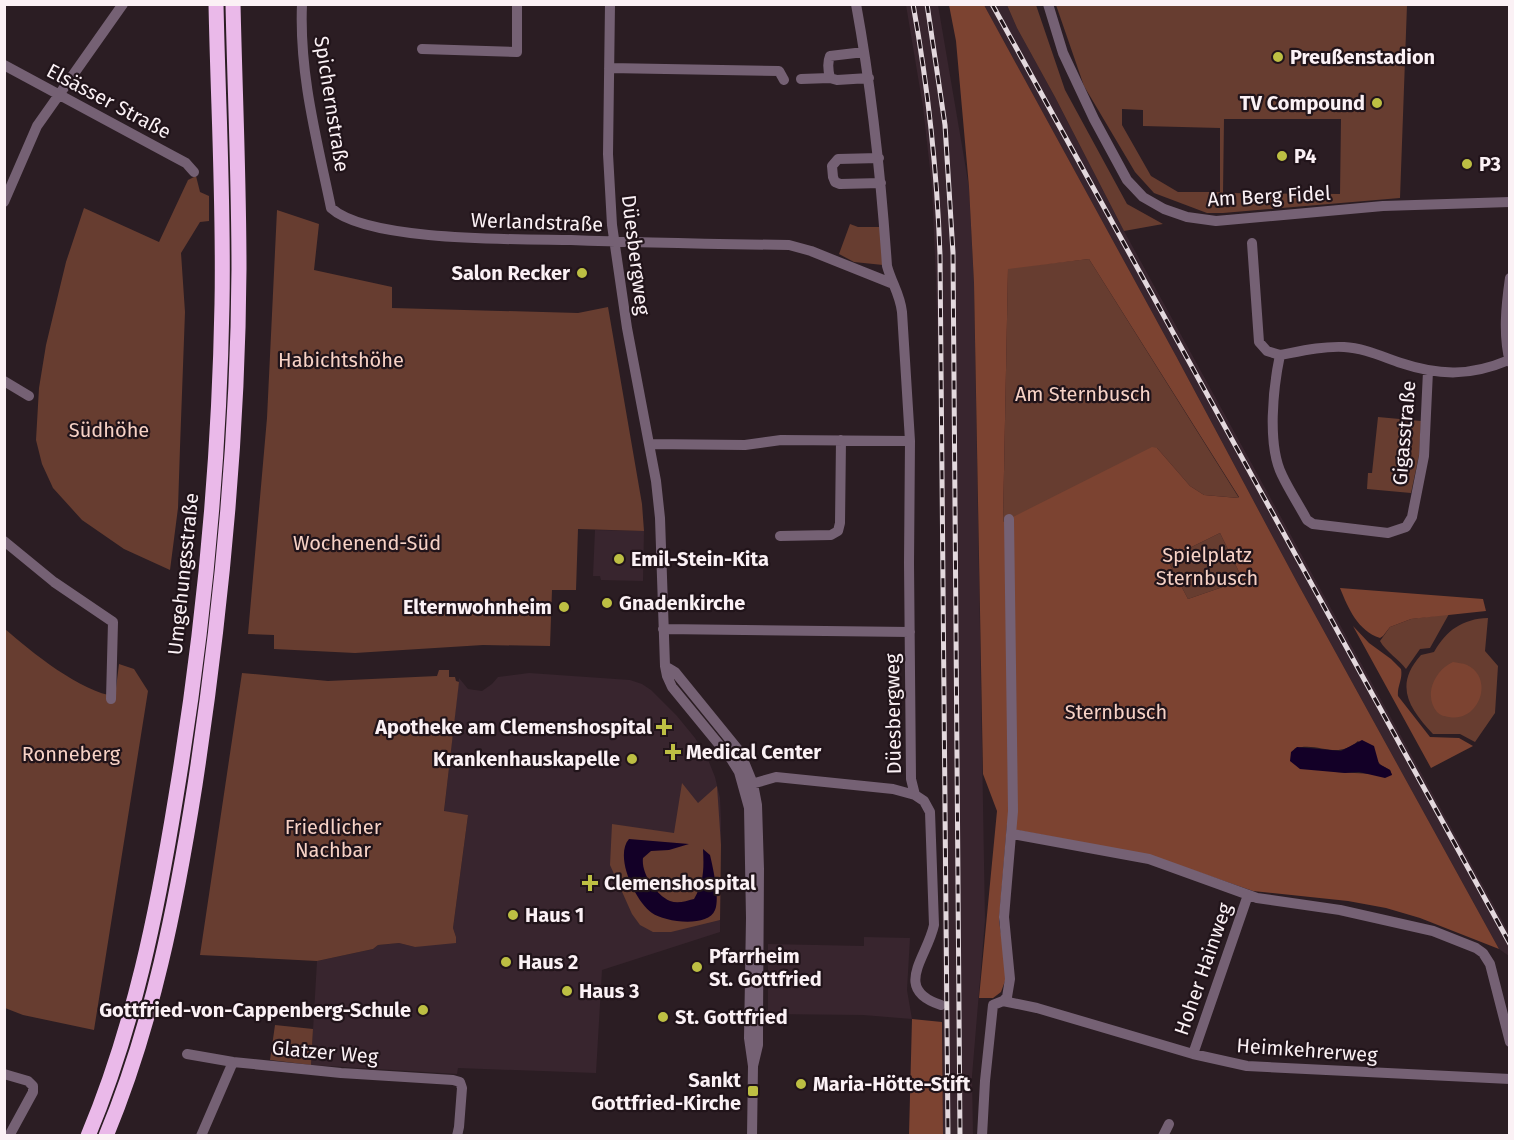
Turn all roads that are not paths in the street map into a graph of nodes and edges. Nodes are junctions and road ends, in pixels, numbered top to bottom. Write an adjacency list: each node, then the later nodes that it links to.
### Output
1 (123, 4): 19 (street)
2 (211, 4): 10 (highway)
3 (216, 4): 10 (highway, Umgehungsstraße)
4 (235, 4): 59 (highway, Umgehungsstraße)
5 (302, 4): 25 (street, Spichernstraße)
6 (517, 4): 11 (street)
7 (610, 4): 14 (street, Düesbergweg)
8 (856, 4): 12 (street)
9 (1048, 4): 24 (street, Am Berg Fidel)
10 (217, 32): 58 (highway, Umgehungsstraße)
11 (422, 50)
12 (864, 52): 15 (street); 16 (street)
13 (4, 65): 19 (street, Elsässer Straße)
14 (609, 68): 18 (street); 26 (street, Düesbergweg)
15 (830, 78): 16 (street); 17 (street)
16 (869, 78): 20 (street)
17 (801, 79)
18 (784, 80)
19 (59, 94): 21 (street, Elsässer Straße); 23 (street)
20 (879, 158): 22 (street); 22 (street)
21 (194, 172)
22 (881, 183): 29 (street)
23 (4, 202)
24 (1509, 202)
25 (331, 208): 26 (street, Werlandstraße)
26 (614, 243): 29 (street, Werlandstraße); 37 (street, Düesbergweg)
27 (1252, 243): 30 (street)
28 (1509, 278): 31 (street)
29 (891, 283): 36 (street, Düesbergweg)
30 (1280, 355): 32 (street); 32 (street, Gigasstraße)
31 (1509, 361): 32 (street)
32 (1428, 371)
33 (4, 381): 34 (street)
34 (28, 396)
35 (841, 440): 36 (street); 37 (street); 39 (street)
36 (910, 441): 42 (street, Düesbergweg)
37 (650, 444): 41 (street, Düesbergweg)
38 (1009, 519): 46 (street)
39 (780, 536)
40 (4, 541): 43 (street)
41 (663, 629): 42 (street, Düesbergweg); 44 (street, Düesbergweg)
42 (910, 632): 45 (street, Düesbergweg)
43 (111, 699)
44 (749, 785): 45 (street); 62 (street, Düesbergweg)
45 (915, 795): 49 (street)
46 (1013, 834): 47 (street); 48 (street)
47 (1248, 895): 50 (street); 52 (street, Hoher Hainweg)
48 (1003, 1001): 52 (street, Heimkehrerweg); 63 (street)
49 (941, 1005)
50 (1509, 1042)
51 (187, 1054): 53 (street, Glatzer Weg)
52 (1193, 1054): 55 (street, Heimkehrerweg)
53 (233, 1062): 60 (street); 61 (street, Glatzer Weg)
54 (4, 1074): 57 (street)
55 (1509, 1079)
56 (1169, 1124): 64 (street)
57 (9, 1136)
58 (88, 1136)
59 (106, 1136)
60 (201, 1136)
61 (456, 1136)
62 (752, 1136)
63 (982, 1136)
64 (1163, 1136)

